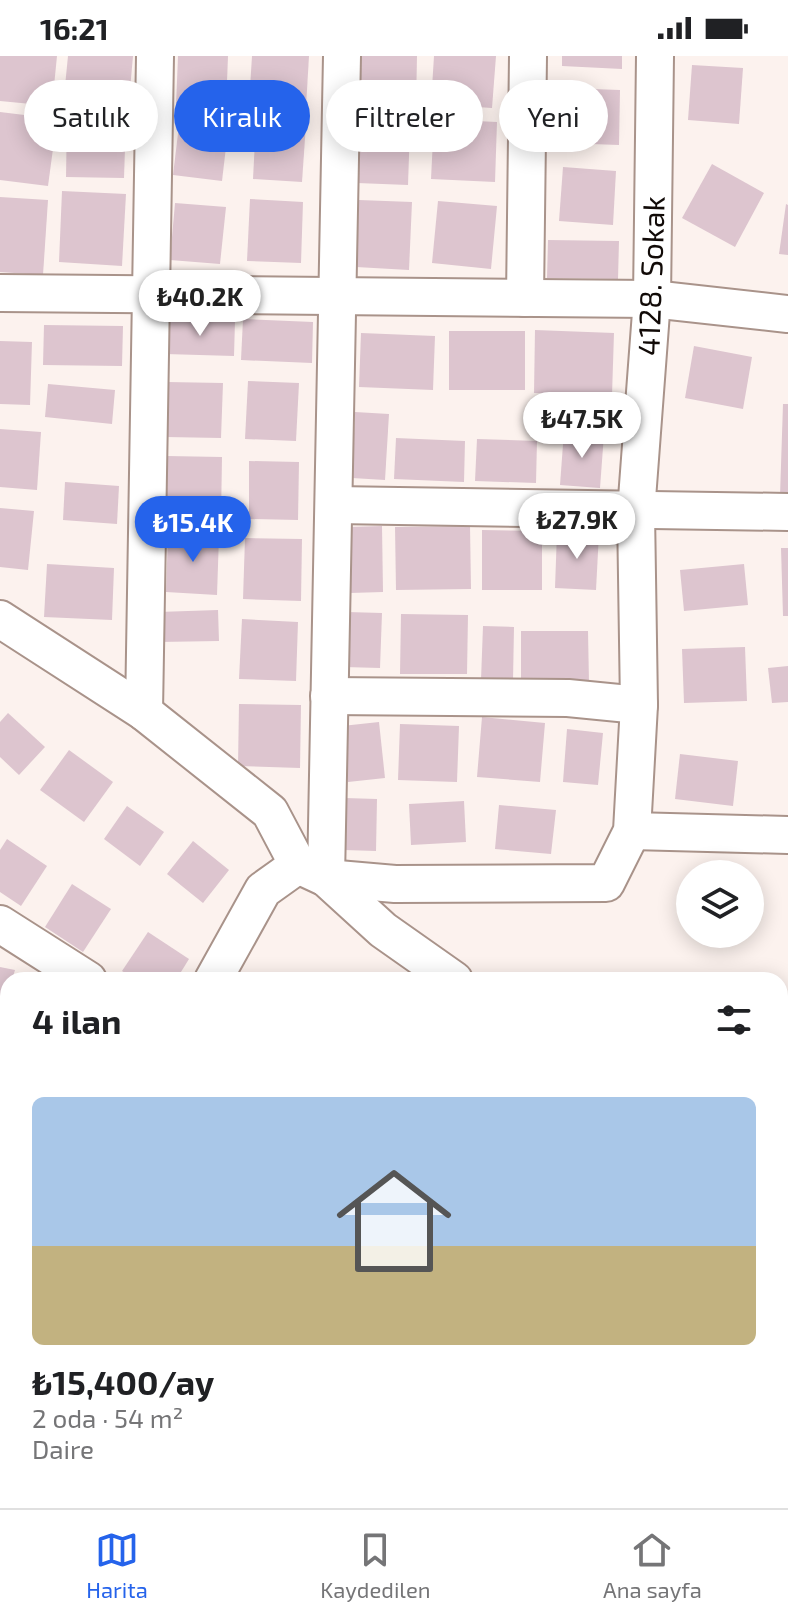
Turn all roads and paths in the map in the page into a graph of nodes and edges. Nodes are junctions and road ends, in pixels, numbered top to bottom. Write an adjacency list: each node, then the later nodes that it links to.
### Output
1 (155, 56): 6 (street)
2 (342, 56): 7 (street)
3 (528, 56): 8 (street)
4 (655, 56): 9 (street, 4128. Sokak)
5 (0, 293): 6 (street)
6 (152, 295): 7 (street); 17 (street)
7 (338, 297): 8 (street); 11 (street)
8 (525, 298): 9 (street)
9 (652, 299): 10 (street); 12 (street, 4128. Sokak)
10 (788, 314)
11 (335, 505): 12 (street); 15 (street)
12 (636, 512): 13 (street); 16 (street, 4128. Sokak)
13 (788, 512)
14 (0, 619): 17 (street)
15 (329, 696): 16 (street); 20 (street)
16 (639, 705): 18 (street, 4128. Sokak)
17 (144, 712): 20 (street)
18 (632, 831): 19 (street); 20 (street)
19 (788, 835)
20 (312, 871): 23 (street); 24 (street)
21 (0, 924): 22 (street)
22 (75, 972)
23 (217, 972)
24 (443, 972)

